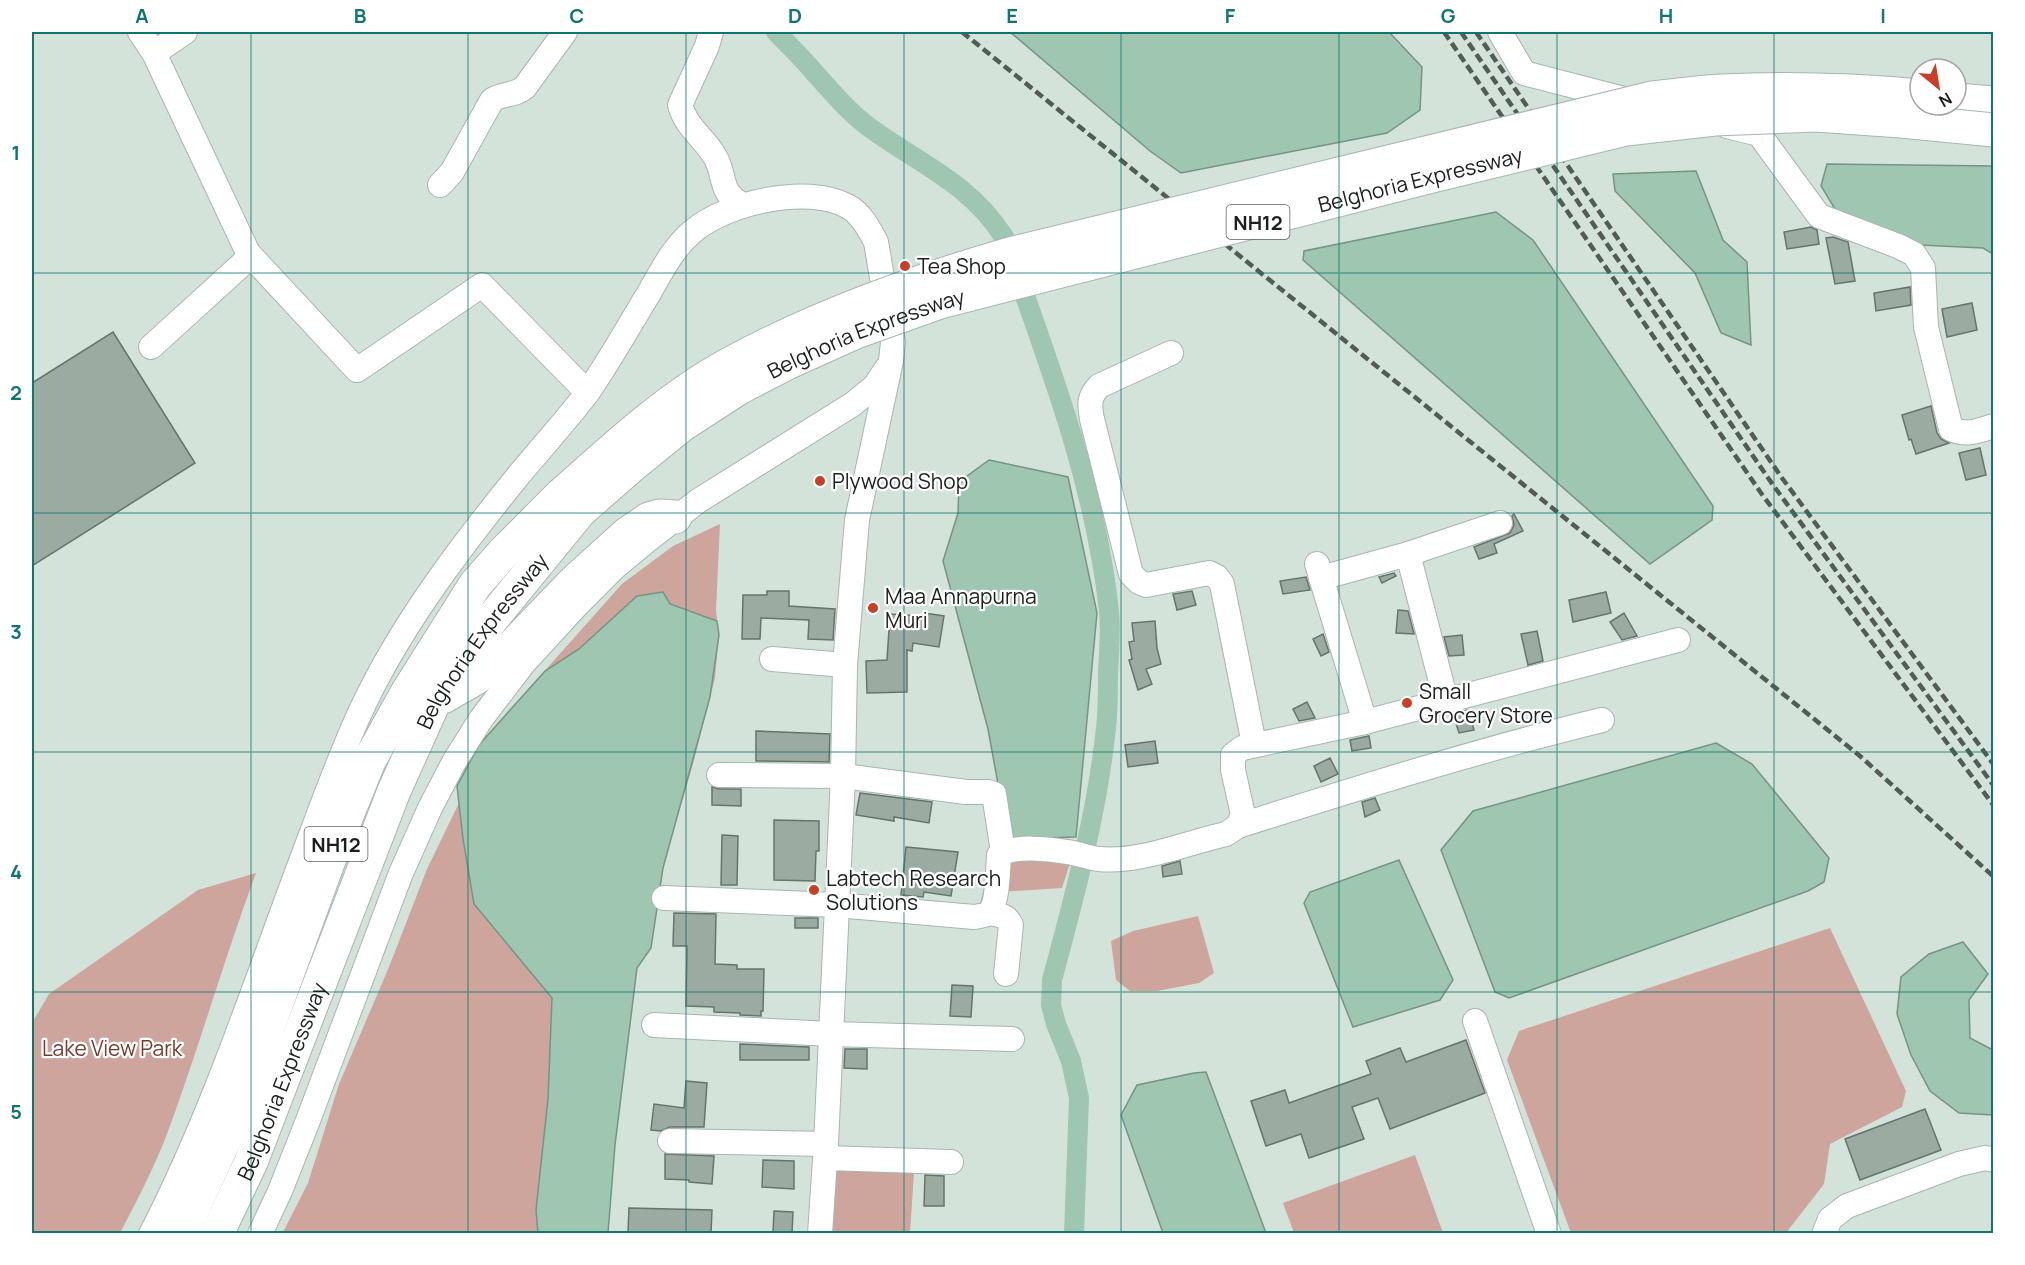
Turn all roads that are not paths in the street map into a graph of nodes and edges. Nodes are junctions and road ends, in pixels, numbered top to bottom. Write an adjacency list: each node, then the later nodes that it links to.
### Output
1 (140, 32): 6 (street)
2 (185, 32): 6 (street)
3 (565, 32): 11 (street)
4 (711, 32): 12 (street)
5 (1500, 32): 18 (street)
6 (154, 53): 13 (street)
7 (1908, 95): 19 (highway, Belghoria Expressway / NH12, bridge)
8 (1968, 101): 9 (highway)
9 (1994, 103)
10 (1994, 130): 19 (highway, Belghoria Expressway / NH12, bridge)
11 (440, 185)
12 (743, 205): 16 (street); 17 (street)
13 (250, 257): 14 (street); 17 (street)
14 (151, 347)
15 (1171, 353): 30 (street)
16 (891, 361): 20 (street); 25 (street)
17 (587, 392): 49 (street)
18 (1994, 426)
19 (570, 503): 27 (highway, Belghoria Expressway / NH12); 39 (highway, Belghoria Expressway / NH12)
20 (675, 517): 27 (highway); 52 (street)
21 (1500, 523): 22 (street)
22 (1408, 554): 26 (street); 29 (street)
23 (1678, 640): 26 (street)
24 (772, 659): 25 (street)
25 (845, 665): 32 (street)
26 (1446, 701): 29 (street)
27 (434, 702): 40 (highway, Belghoria Expressway / NH12)
28 (1602, 720): 33 (street)
29 (1365, 722): 30 (street)
30 (1240, 757): 33 (street)
31 (719, 775): 32 (street)
32 (843, 776): 34 (street); 36 (street)
33 (1238, 826): 34 (street)
34 (1004, 852): 37 (street)
35 (664, 897): 36 (street)
36 (837, 905): 37 (street); 43 (street)
37 (989, 913): 38 (street)
38 (1006, 974)
39 (283, 986): 40 (highway); 50 (highway, Belghoria Expressway / NH12)
40 (315, 996): 51 (highway, Belghoria Expressway / NH12)
41 (1475, 1021): 54 (street)
42 (654, 1025): 43 (street)
43 (831, 1034): 44 (street); 46 (street)
44 (1012, 1039)
45 (670, 1141): 46 (street)
46 (826, 1151): 48 (street); 53 (street)
47 (1994, 1160): 55 (street)
48 (951, 1162)
49 (151, 1233)
50 (181, 1233)
51 (217, 1233)
52 (260, 1233)
53 (820, 1233)
54 (1549, 1233)
55 (1824, 1233)

